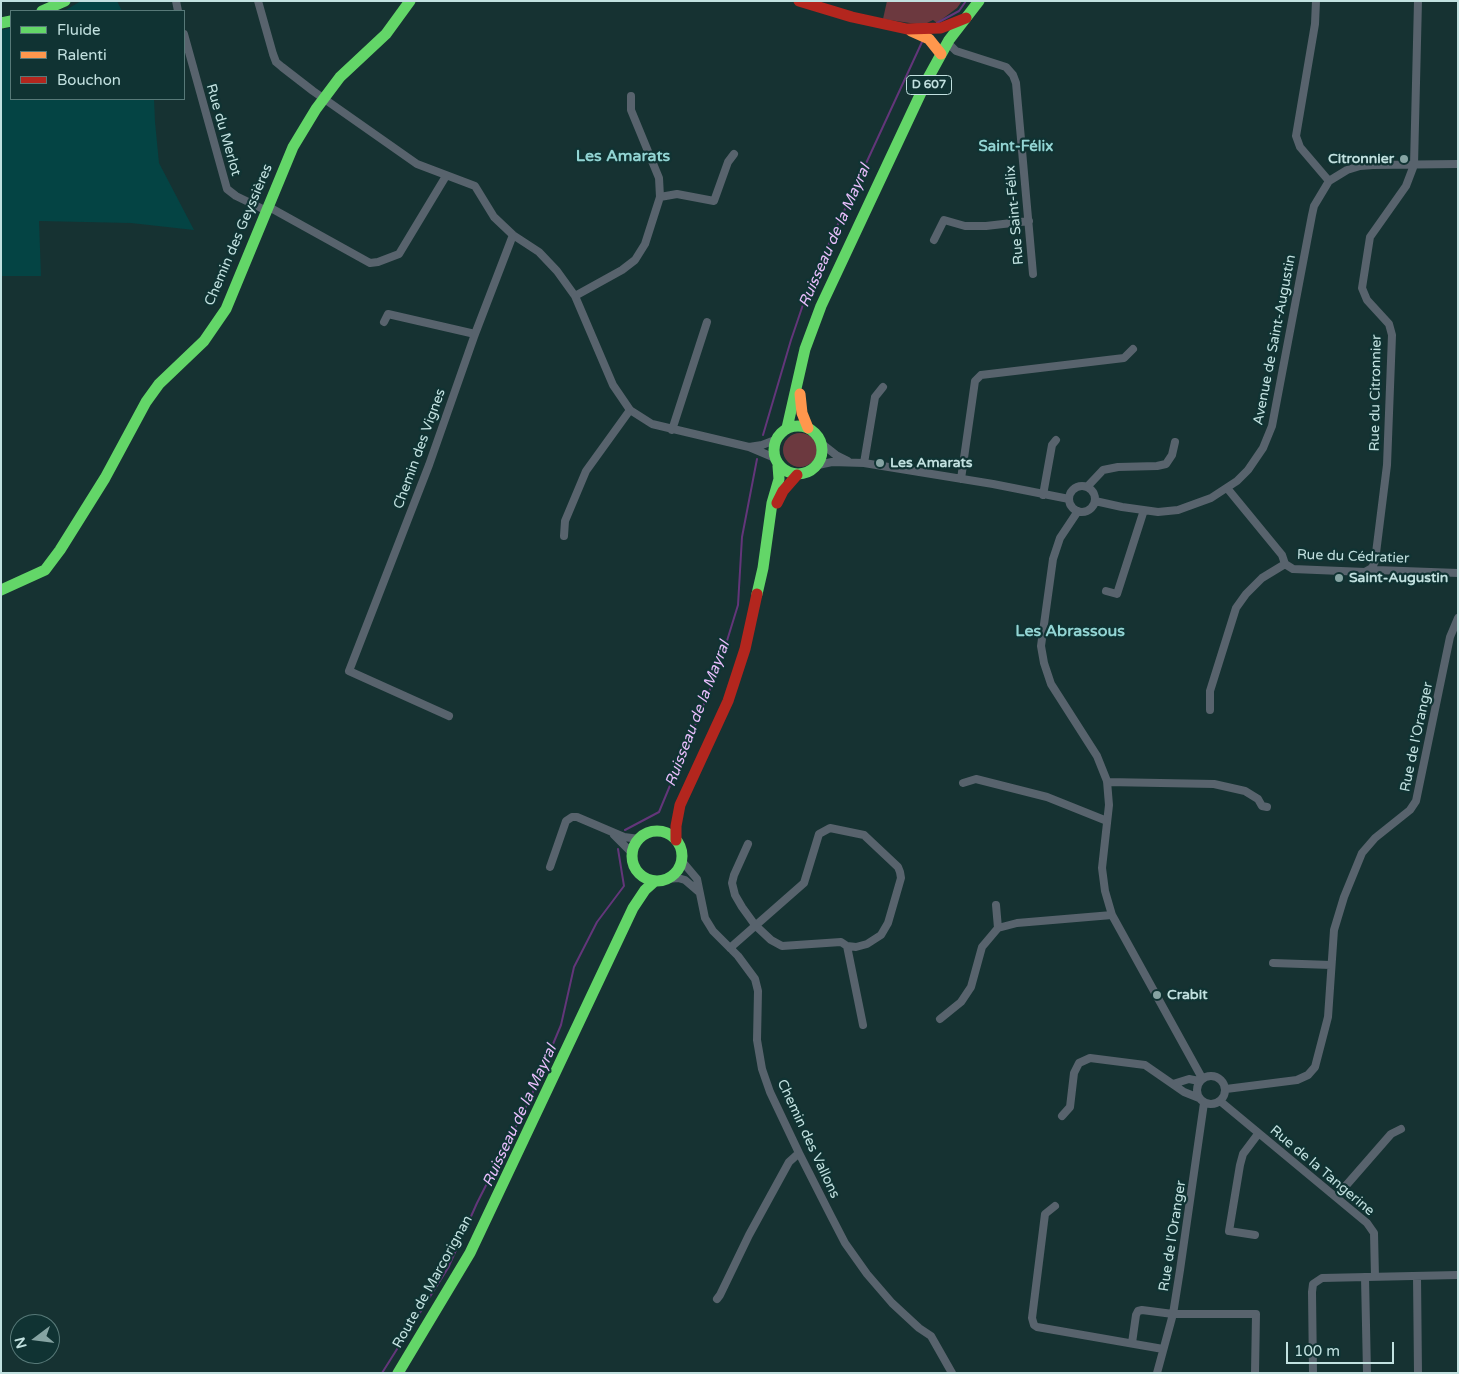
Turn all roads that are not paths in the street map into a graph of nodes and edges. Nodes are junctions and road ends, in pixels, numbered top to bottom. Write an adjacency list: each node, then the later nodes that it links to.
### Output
1 (65, 1): 8 (main road)
2 (258, 1): 15 (street)
3 (410, 1): 15 (main road, Chemin des Geyssières)
4 (799, 1): 10 (main road)
5 (980, 1): 9 (main road, D 607); 12 (main road, D 607)
6 (1316, 1): 21 (street)
7 (1418, 1): 19 (street, Rue du Citronnier)
8 (44, 10)
9 (966, 18): 10 (main road); 13 (main road, D 607)
10 (907, 29): 13 (main road)
11 (185, 38): 23 (street, Rue du Merlot)
12 (951, 46): 16 (main road, D 607); 24 (street, Rue Saint-Félix)
13 (941, 54): 16 (main road, D 607)
14 (631, 96): 22 (street)
15 (324, 99): 20 (street); 23 (main road, Chemin des Geyssières)
16 (906, 124): 33 (main road, D 607)
17 (734, 154): 22 (street)
18 (1458, 164): 19 (street, Avenue de Saint-Augustin)
19 (1414, 165): 21 (street, Avenue de Saint-Augustin); 60 (street, Rue du Citronnier)
20 (446, 176): 23 (street, Rue du Merlot); 25 (street)
21 (1329, 181): 51 (street, Avenue de Saint-Augustin)
22 (660, 198): 28 (street)
23 (268, 209): 62 (main road, Chemin des Geyssières)
24 (1029, 221): 26 (street); 27 (street, Rue Saint-Félix)
25 (513, 235): 28 (street); 31 (street, Chemin des Vignes)
26 (934, 240)
27 (1033, 274)
28 (575, 296): 35 (street)
29 (384, 322): 31 (street)
30 (706, 322): 38 (street)
31 (475, 334): 66 (street, Chemin des Vignes)
32 (1133, 348): 49 (street)
33 (800, 376): 36 (main road, D 607); 37 (main road, D 607)
34 (883, 387): 46 (street)
35 (630, 410): 38 (street); 58 (street)
36 (787, 428): 37 (main road); 39 (main road)
37 (808, 428): 42 (main road)
38 (672, 430): 43 (street)
39 (775, 440): 43 (street); 44 (main road)
40 (1056, 440): 52 (street)
41 (1175, 442): 50 (street)
42 (822, 444): 45 (street); 47 (main road)
43 (749, 447): 44 (street)
44 (777, 462): 48 (main road); 57 (main road)
45 (850, 462): 46 (street); 47 (street)
46 (864, 463): 49 (street)
47 (818, 465): 48 (main road)
48 (796, 475): 57 (main road)
49 (961, 479): 52 (street)
50 (1087, 487): 53 (street); 54 (street)
51 (1227, 488): 55 (street, Avenue de Saint-Augustin); 59 (street, Rue du Cédratier)
52 (1043, 494): 53 (street)
53 (1069, 499): 56 (street)
54 (1096, 501): 55 (street, Avenue de Saint-Augustin); 56 (street)
55 (1144, 510): 63 (street)
56 (1078, 511): 67 (street)
57 (770, 524): 69 (main road)
58 (564, 536)
59 (1285, 564): 60 (street, Rue du Cédratier); 65 (street)
60 (1372, 568): 61 (street, Rue du Cédratier)
61 (1458, 573)
62 (1, 590)
63 (1106, 591)
64 (1458, 618): 92 (street, Rue de l'Oranger)
65 (1210, 710)
66 (449, 716)
67 (1107, 782): 70 (street); 71 (street)
68 (963, 783): 71 (street)
69 (680, 805): 72 (main road); 75 (main road)
70 (1267, 807)
71 (1107, 821): 86 (street)
72 (654, 832): 74 (main road); 75 (main road)
73 (613, 833): 74 (street); 77 (street); 79 (street)
74 (639, 839): 77 (main road)
75 (676, 840): 78 (main road)
76 (748, 844): 87 (street)
77 (632, 853): 80 (main road)
78 (681, 860): 81 (main road); 83 (street, Chemin des Vallons)
79 (550, 867)
80 (635, 869): 82 (main road); 85 (main road, Route de Marcorignan)
81 (667, 879): 82 (main road); 83 (street)
82 (655, 881): 85 (main road, Route de Marcorignan)
83 (698, 892): 90 (street, Chemin des Vallons)
84 (996, 905): 88 (street)
85 (633, 908): 115 (main road, Route de Marcorignan)
86 (1112, 915): 88 (street); 95 (street)
87 (756, 925): 89 (street); 89 (street); 90 (street)
88 (998, 928): 93 (street)
89 (847, 946): 94 (street)
90 (730, 948): 103 (street, Chemin des Vallons)
91 (1273, 963): 92 (street)
92 (1331, 965): 97 (street, Rue de l'Oranger)
93 (940, 1019)
94 (862, 1025)
95 (1201, 1080): 96 (street); 97 (street); 98 (street)
96 (1173, 1084): 98 (street); 100 (street)
97 (1226, 1088): 99 (street)
98 (1202, 1100): 99 (street); 112 (street, Rue de l'Oranger)
99 (1220, 1101): 102 (street, Rue de la Tangerine)
100 (1062, 1116)
101 (1401, 1129): 104 (street)
102 (1258, 1134): 104 (street, Rue de la Tangerine); 106 (street)
103 (799, 1153): 111 (street); 116 (street, Chemin des Vallons)
104 (1336, 1197): 110 (street, Rue de la Tangerine)
105 (1055, 1206): 113 (street)
106 (1255, 1235)
107 (1458, 1275): 108 (street)
108 (1417, 1276): 110 (street); 121 (street)
109 (1365, 1277): 110 (street); 119 (street); 120 (street)
110 (1375, 1277)
111 (717, 1299)
112 (1172, 1314): 113 (street); 114 (street, Rue de l'Oranger); 118 (street)
113 (1132, 1343): 114 (street)
114 (1163, 1350): 117 (street, Rue de l'Oranger)
115 (398, 1373)
116 (952, 1373)
117 (1157, 1373)
118 (1255, 1373)
119 (1313, 1373)
120 (1367, 1373)
121 (1418, 1373)

